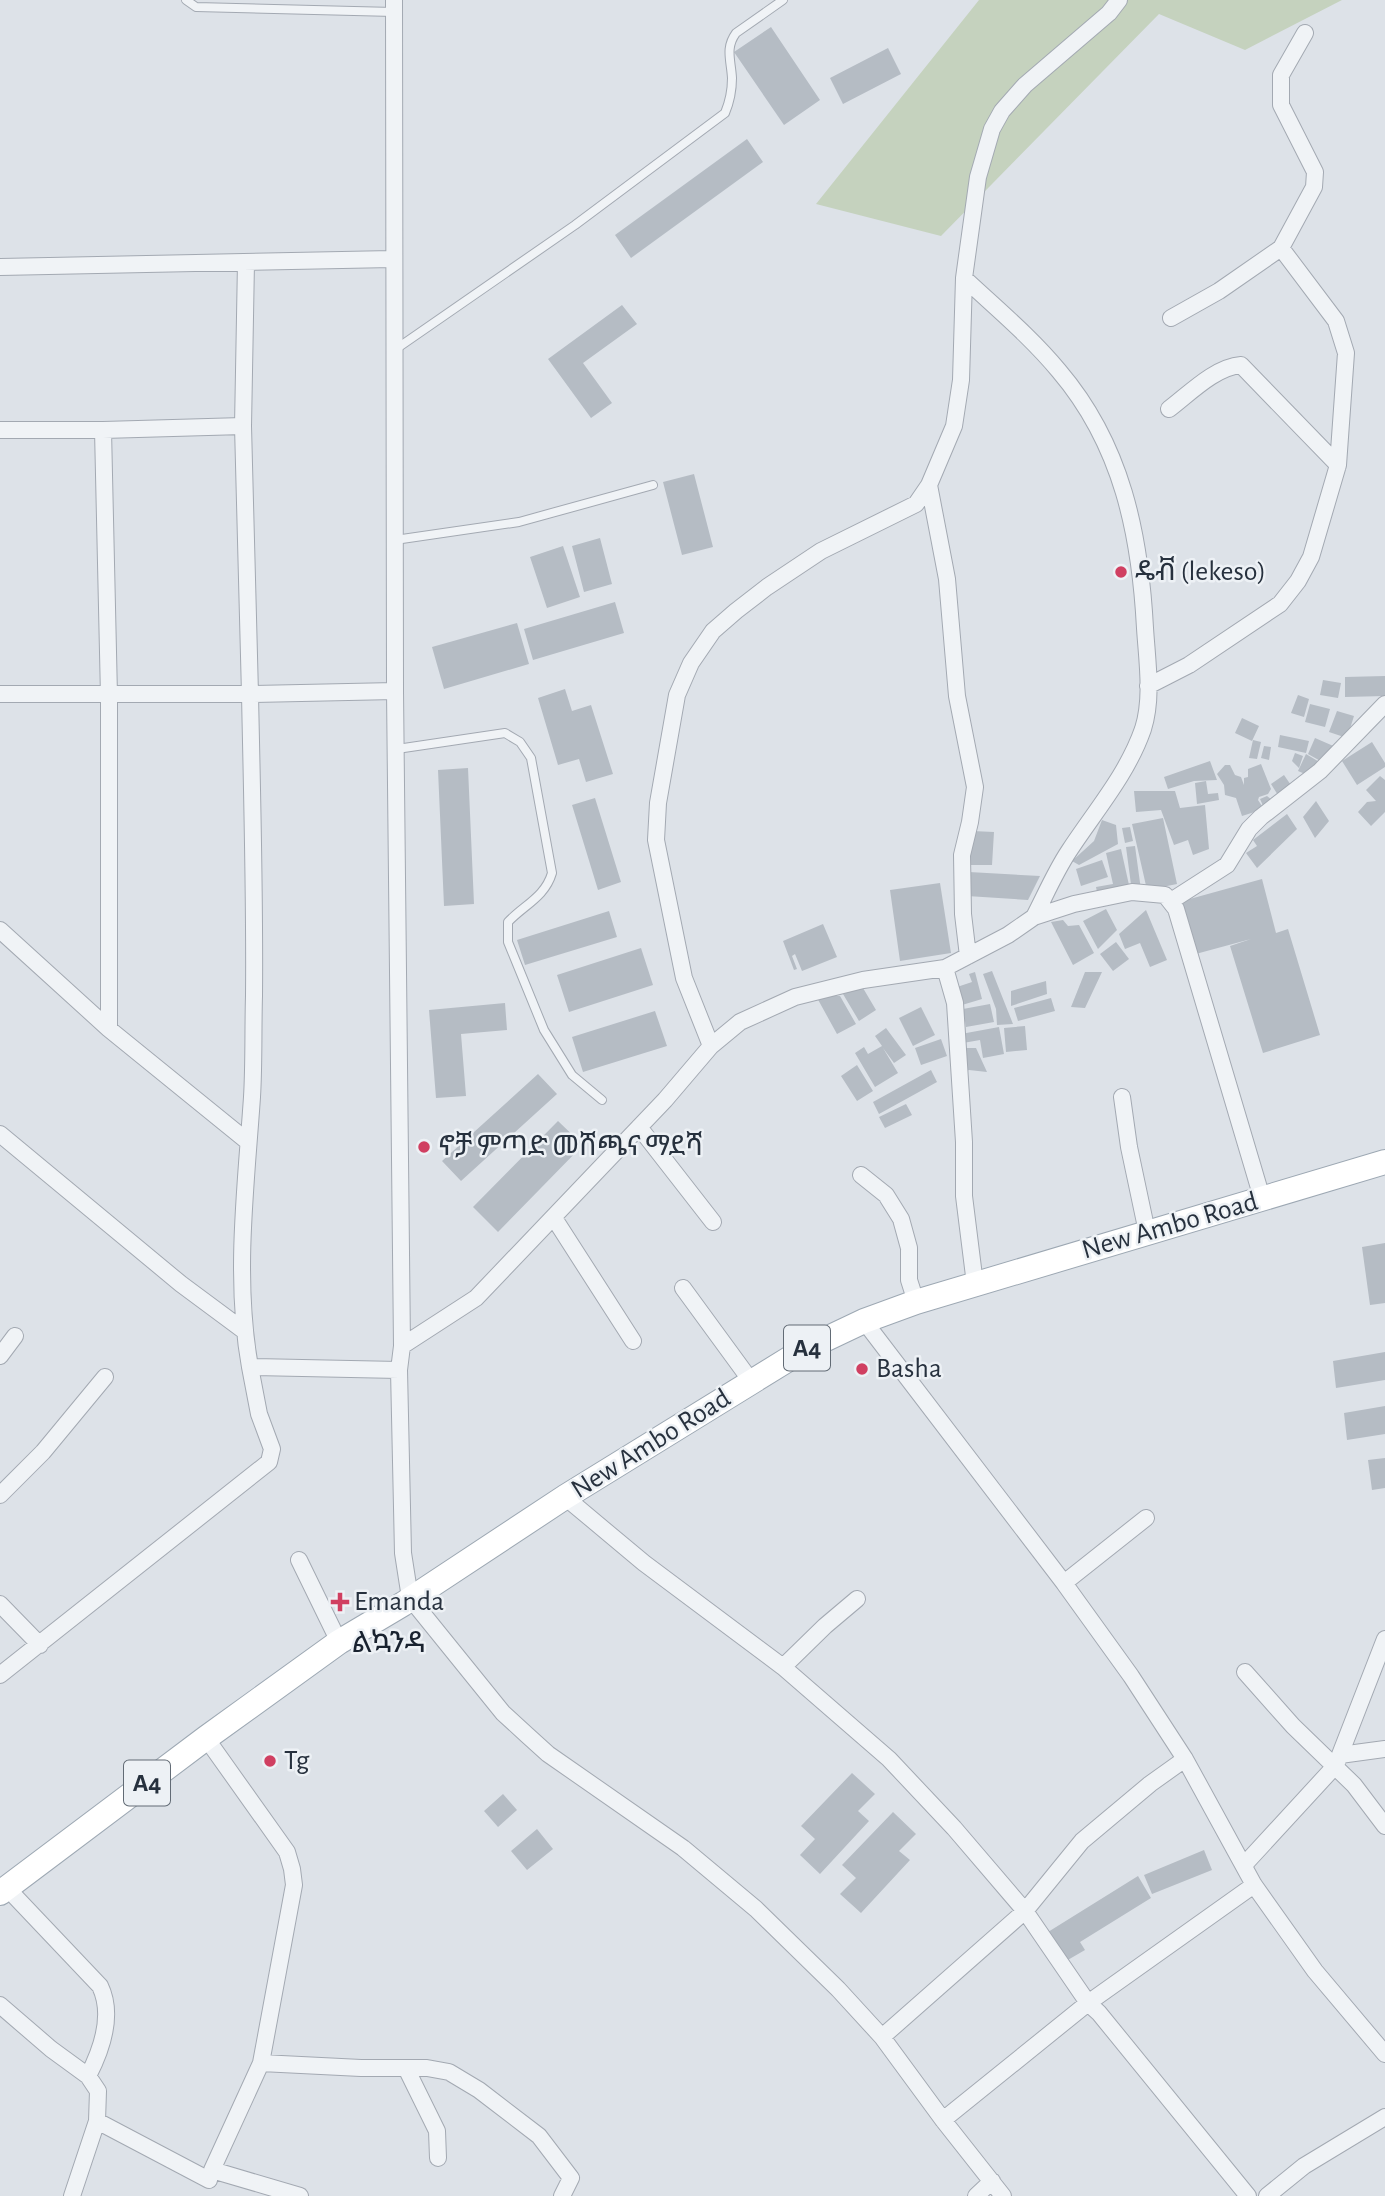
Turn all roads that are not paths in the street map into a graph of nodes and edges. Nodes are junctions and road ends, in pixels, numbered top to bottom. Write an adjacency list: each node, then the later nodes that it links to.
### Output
1 (186, 0): 4 (lane)
2 (783, 0): 12 (lane)
3 (1119, 0): 10 (street)
4 (394, 6): 7 (street)
5 (1305, 33): 6 (street)
6 (1281, 248): 11 (street); 17 (street)
7 (393, 259): 8 (street); 12 (street)
8 (246, 262): 9 (street); 14 (street)
9 (0, 267)
10 (964, 278): 19 (street); 21 (street)
11 (1171, 318)
12 (396, 349): 20 (street)
13 (1169, 409): 17 (street)
14 (243, 426): 16 (street); 24 (street)
15 (0, 429): 16 (street)
16 (103, 430): 25 (street)
17 (1338, 465): 21 (street)
18 (653, 485): 20 (lane)
19 (929, 485): 31 (street); 34 (street)
20 (395, 540): 22 (street)
21 (1148, 686): 29 (street)
22 (394, 691): 24 (street); 27 (street)
23 (0, 694): 25 (street)
24 (250, 694): 25 (street); 39 (street)
25 (109, 696): 33 (street)
26 (1385, 704): 28 (street)
27 (397, 749): 36 (lane); 53 (street)
28 (1171, 901): 29 (street); 42 (street)
29 (1034, 918): 31 (street)
30 (0, 930): 33 (street)
31 (968, 956): 32 (street)
32 (945, 968): 34 (street); 46 (street)
33 (109, 1029): 39 (street)
34 (711, 1046): 37 (street)
35 (1122, 1097): 45 (street)
36 (603, 1100)
37 (639, 1126): 43 (street); 44 (street)
38 (0, 1134): 50 (street)
39 (247, 1141): 50 (street)
40 (1385, 1162): 42 (main road, New Ambo Road / A4)
41 (861, 1175): 48 (street)
42 (1262, 1198): 45 (main road, New Ambo Road / A4)
43 (554, 1218): 52 (street); 53 (street)
44 (713, 1222)
45 (1147, 1232): 46 (main road, New Ambo Road / A4)
46 (975, 1284): 48 (main road, New Ambo Road / A4)
47 (683, 1288): 58 (street)
48 (916, 1302): 49 (main road, New Ambo Road / A4)
49 (864, 1321): 58 (main road, New Ambo Road / A4); 63 (street)
50 (243, 1330): 55 (street)
51 (15, 1336): 54 (street)
52 (633, 1341)
53 (402, 1346): 56 (street)
54 (0, 1356)
55 (250, 1367): 56 (street); 69 (street)
56 (399, 1370): 64 (street)
57 (105, 1377): 59 (street)
58 (751, 1381): 60 (main road, New Ambo Road / A4)
59 (0, 1495)
60 (565, 1497): 64 (main road, New Ambo Road / A4); 70 (street)
61 (1146, 1518): 63 (street)
62 (299, 1560): 68 (street)
63 (1064, 1583): 75 (street)
64 (411, 1598): 68 (main road, New Ambo Road / A4); 84 (street)
65 (857, 1599): 70 (street)
66 (0, 1604): 69 (street)
67 (1385, 1639): 76 (street)
68 (339, 1642): 73 (main road, New Ambo Road / A4)
69 (40, 1645): 72 (street)
70 (783, 1667): 81 (street)
71 (1245, 1672): 76 (street)
72 (0, 1675)
73 (206, 1738): 80 (main road, New Ambo Road / A4); 86 (street)
74 (1385, 1749): 76 (street)
75 (1185, 1759): 78 (street); 81 (street)
76 (1338, 1760): 77 (street); 78 (street)
77 (1385, 1826)
78 (1244, 1865): 79 (street)
79 (1254, 1885): 82 (street); 85 (street)
80 (4, 1890): 88 (street)
81 (1025, 1911): 82 (street); 84 (street)
82 (1088, 2003): 90 (street); 100 (street)
83 (0, 2005): 88 (street)
84 (882, 2036): 90 (street)
85 (1385, 2054)
86 (261, 2063): 87 (street); 94 (street)
87 (406, 2068): 92 (street); 97 (street)
88 (88, 2076): 91 (street)
89 (1385, 2117): 101 (street)
90 (943, 2120): 93 (street)
91 (97, 2121): 94 (street); 95 (street)
92 (438, 2158)
93 (992, 2181): 98 (street); 99 (street)
94 (208, 2182): 96 (street)
95 (72, 2196)
96 (300, 2196)
97 (562, 2196)
98 (976, 2196)
99 (1003, 2196)
100 (1248, 2196)
101 (1267, 2196)

